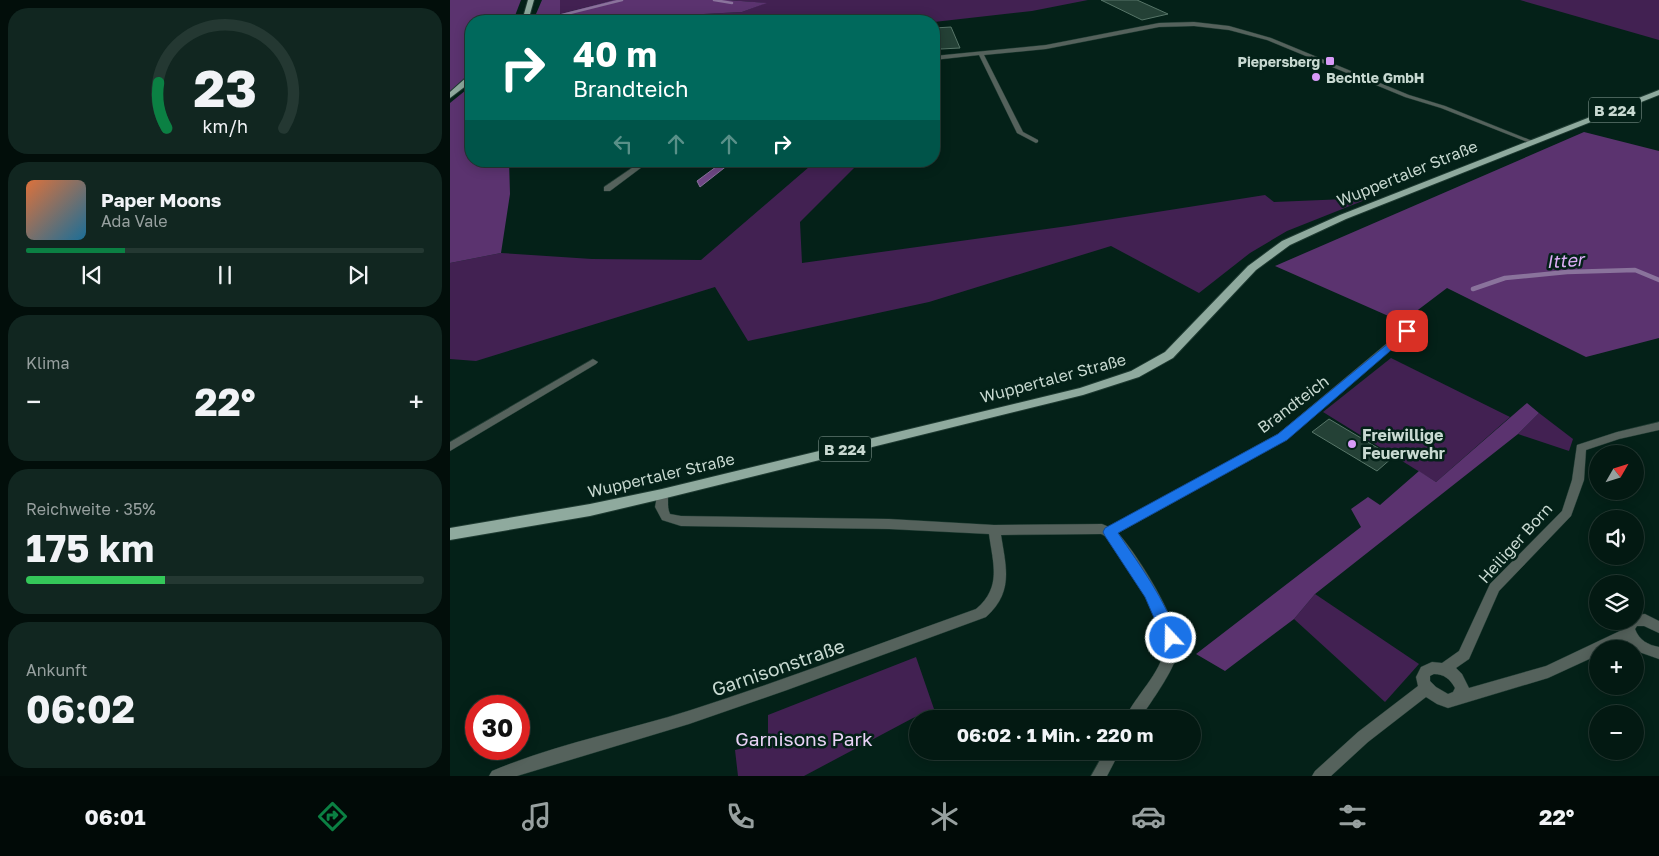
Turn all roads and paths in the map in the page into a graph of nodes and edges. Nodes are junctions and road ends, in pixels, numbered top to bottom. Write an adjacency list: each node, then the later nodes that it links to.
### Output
1 (531, 0): 2 (main road)
2 (527, 15)
3 (981, 54): 4 (street); 8 (street); 9 (street)
4 (940, 57)
5 (465, 83): 7 (main road)
6 (1659, 92): 10 (main road, Wuppertaler Straße / B 224)
7 (450, 96)
8 (1407, 96): 10 (street); 10 (street)
9 (1036, 141)
10 (1527, 144): 17 (main road, Wuppertaler Straße / B 224)
11 (638, 167): 12 (street)
12 (607, 189)
13 (1407, 331): 19 (street, Brandteich)
14 (592, 362): 16 (street)
15 (1659, 426): 26 (street, Heiliger Born)
16 (450, 447)
17 (662, 494): 18 (street); 20 (main road, Wuppertaler Straße / B 224)
18 (994, 530): 19 (street); 31 (street, Garnisonstraße)
19 (1110, 532): 29 (street)
20 (450, 534)
21 (1644, 620): 22 (street)
22 (1659, 627)
23 (1623, 630): 28 (street)
24 (1634, 630): 25 (street)
25 (1659, 653)
26 (1444, 669): 27 (street, Heiliger Born); 28 (street)
27 (1426, 688): 28 (street); 34 (street)
28 (1459, 698)
29 (1137, 710)
30 (1108, 760): 33 (street)
31 (525, 770): 32 (street, Garnisonstraße)
32 (497, 776)
33 (1099, 776)
34 (1320, 776)

